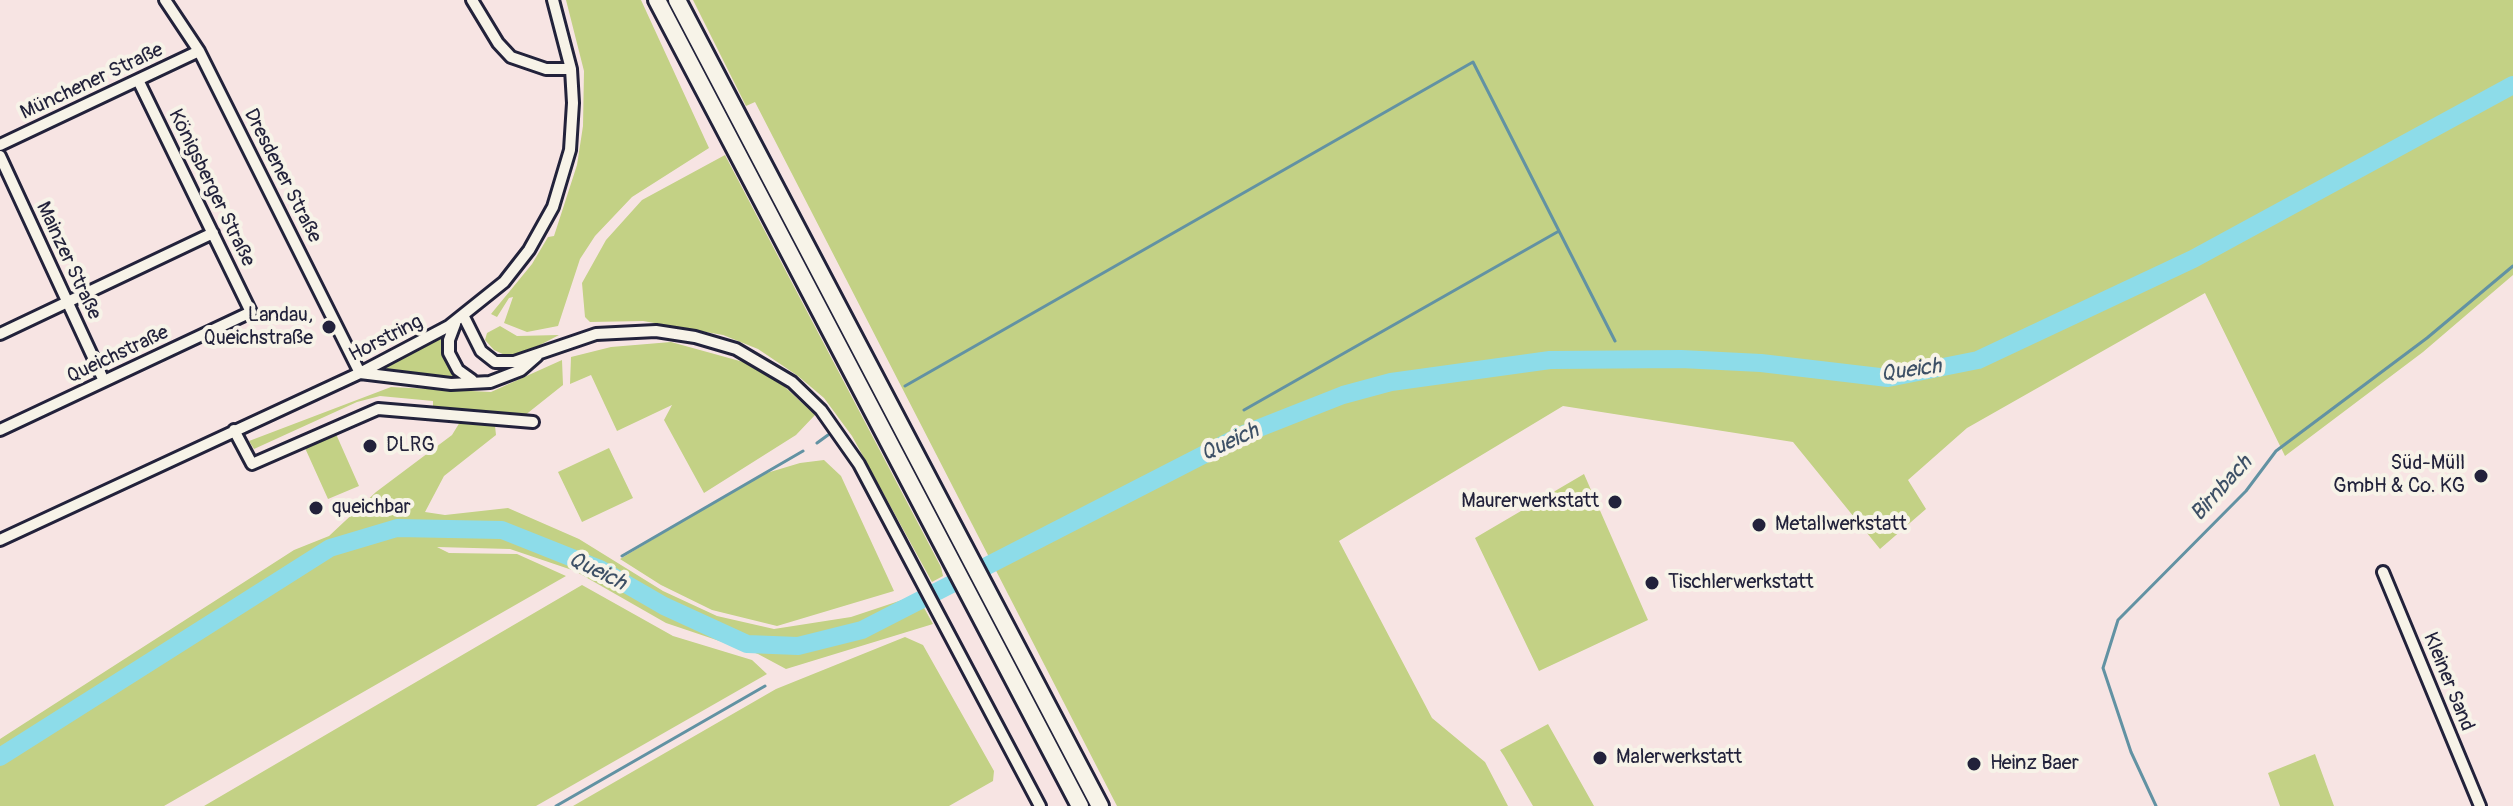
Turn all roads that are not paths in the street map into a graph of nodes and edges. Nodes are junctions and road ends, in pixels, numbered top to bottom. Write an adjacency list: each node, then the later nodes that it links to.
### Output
1 (165, 0): 6 (street, Dresdener Straße)
2 (472, 0): 7 (street)
3 (553, 0): 7 (street, Horstring)
4 (657, 0): 24 (highway)
5 (677, 0): 24 (highway)
6 (199, 51): 8 (street, Münchener Straße); 17 (street, Dresdener Straße)
7 (571, 69): 14 (street, Horstring)
8 (138, 80): 9 (street, Münchener Straße); 11 (street, Königsberger Straße)
9 (0, 145)
10 (0, 156): 12 (street, Mainzer Straße)
11 (213, 233): 12 (street); 13 (street, Königsberger Straße)
12 (67, 301): 15 (street); 18 (street, Mainzer Straße)
13 (251, 312): 18 (street, Queichstraße)
14 (460, 319): 16 (street); 17 (street, Horstring); 19 (street)
15 (0, 334)
16 (541, 353): 19 (street); 26 (street)
17 (360, 373): 19 (street); 22 (street, Horstring)
18 (104, 381): 21 (street, Queichstraße)
19 (474, 381)
20 (533, 422): 22 (street)
21 (0, 430)
22 (234, 430): 23 (street, Horstring)
23 (0, 540)
24 (959, 558): 27 (highway); 28 (highway)
25 (2383, 572): 29 (street, Kleiner Sand)
26 (1040, 806)
27 (1080, 806)
28 (1100, 806)
29 (2480, 806)

